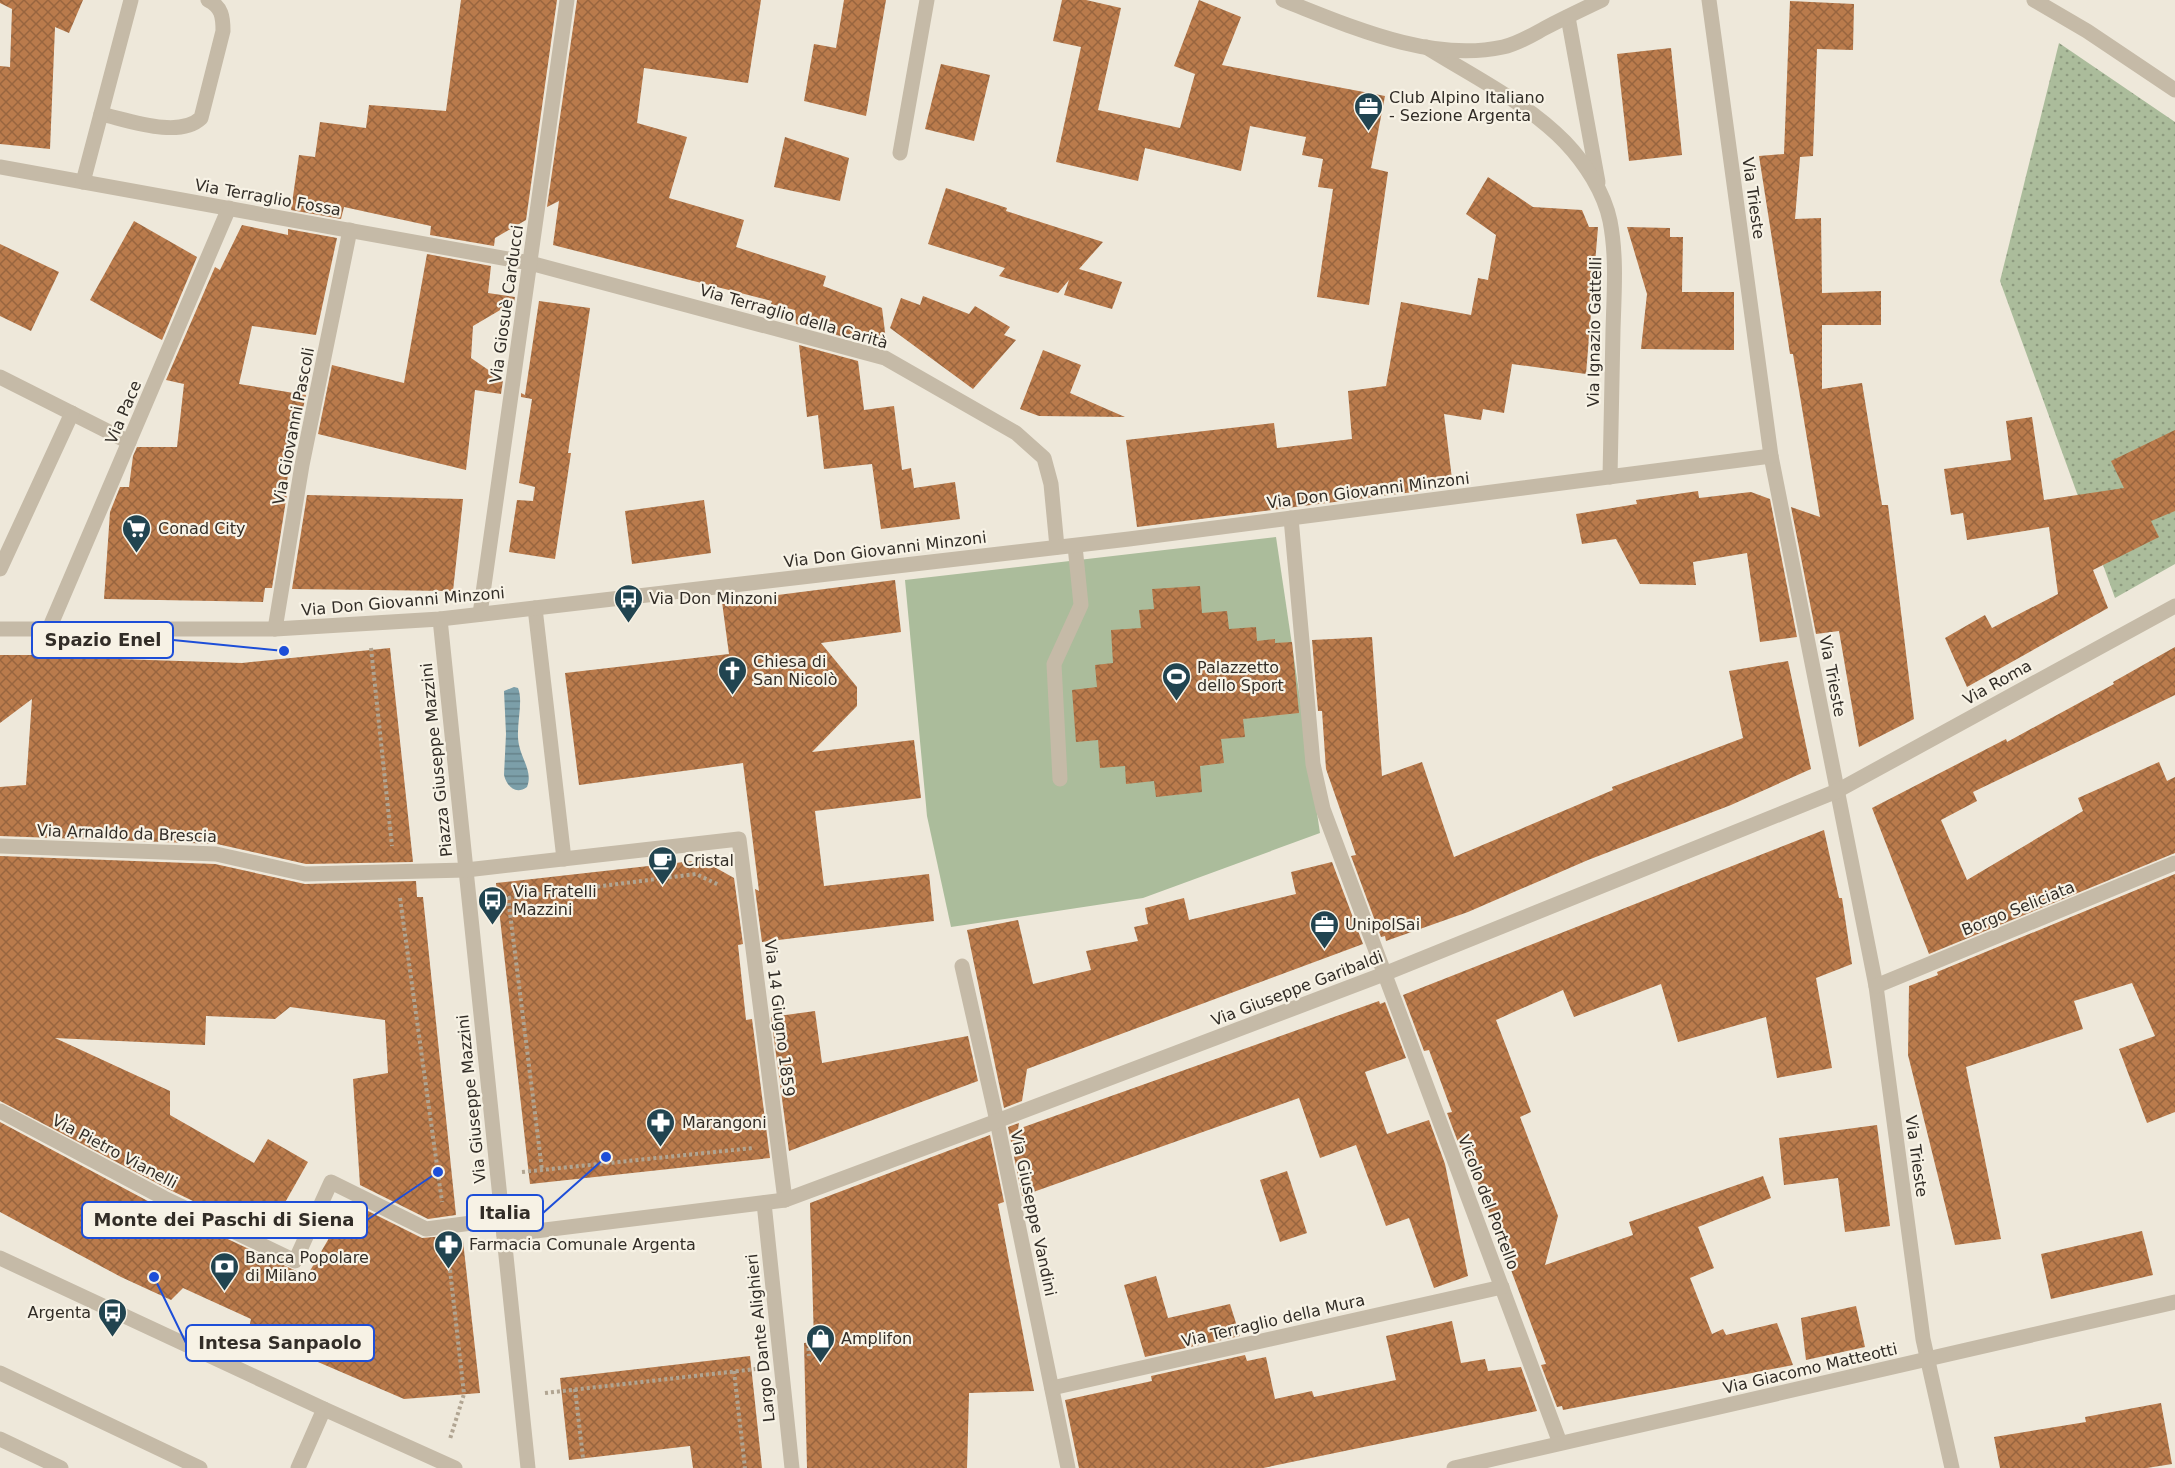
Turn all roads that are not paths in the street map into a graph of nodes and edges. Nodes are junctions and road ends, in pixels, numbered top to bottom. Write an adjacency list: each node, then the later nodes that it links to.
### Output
1 (131, 0): 12 (street)
2 (208, 0): 12 (street)
3 (567, 0): 19 (street, Via Giosuè Carducci)
4 (927, 0): 13 (street)
5 (1283, 0): 10 (street)
6 (1602, 0): 9 (street)
7 (1709, 0): 23 (street, Via Trieste)
8 (2034, 0): 11 (street)
9 (1568, 16): 10 (street); 16 (street, Via Ignazio Gattelli)
10 (1425, 47): 16 (street, Via Ignazio Gattelli)
11 (2175, 90)
12 (101, 114): 15 (street)
13 (900, 153)
14 (0, 167): 15 (street, Via Terraglio Fossa)
15 (83, 182): 17 (street, Via Terraglio Fossa)
16 (1600, 191): 24 (street, Via Ignazio Gattelli)
17 (229, 208): 18 (street, Via Terraglio Fossa); 22 (street, Via Pace)
18 (350, 230): 19 (street, Via Terraglio Fossa); 35 (street, Via Giovanni Pascoli)
19 (530, 263): 27 (street, Via Terraglio della Carità); 31 (street, Via Giosuè Carducci)
20 (0, 377): 21 (street)
21 (72, 413): 22 (street); 28 (street)
22 (129, 442): 34 (street, Via Pace)
23 (1771, 456): 24 (street, Via Don Giovanni Minzoni); 37 (street, Via Trieste)
24 (1610, 477): 25 (street, Via Don Giovanni Minzoni)
25 (1291, 518): 26 (street, Via Don Giovanni Minzoni); 44 (street)
26 (1079, 545): 27 (street, Via Don Giovanni Minzoni); 36 (street)
27 (1057, 547): 30 (street, Via Don Giovanni Minzoni)
28 (0, 569)
29 (2175, 606): 37 (street, Via Roma)
30 (535, 608): 31 (street, Via Don Giovanni Minzoni); 40 (street)
31 (480, 614): 32 (street, Via Don Giovanni Minzoni)
32 (440, 619): 35 (street, Via Don Giovanni Minzoni); 42 (street, Piazza Giuseppe Mazzini)
33 (0, 629): 34 (street, Via Don Giovanni Minzoni)
34 (49, 629): 35 (street, Via Don Giovanni Minzoni)
35 (275, 629)
36 (1060, 779)
37 (1837, 791): 44 (street, Via Giuseppe Garibaldi); 45 (street, Via Trieste)
38 (739, 839): 40 (street, Piazza Giuseppe Mazzini); 48 (street, Via 14 Giugno 1859)
39 (0, 846): 42 (street, Via Arnaldo da Brescia)
40 (564, 859): 42 (street, Piazza Giuseppe Mazzini)
41 (2175, 863): 45 (street, Borgo Seliciata)
42 (466, 870): 50 (street, Via Giuseppe Mazzini)
43 (962, 966): 47 (street, Via Giuseppe Vandini)
44 (1384, 974): 47 (street, Via Giuseppe Garibaldi); 53 (street, Vicolo del Portello)
45 (1875, 986): 55 (street, Via Trieste)
46 (0, 1111): 50 (street, Via Pietro Vianelli)
47 (997, 1121): 48 (street, Via Giuseppe Garibaldi); 57 (street, Via Giuseppe Vandini)
48 (785, 1200): 49 (street, Via Giuseppe Garibaldi)
49 (764, 1203): 51 (street, Via Giuseppe Garibaldi); 66 (street, Largo Dante Alighieri)
50 (502, 1219): 51 (street, Via Giuseppe Mazzini)
51 (504, 1235): 65 (street, Via Giuseppe Mazzini)
52 (0, 1258): 58 (street)
53 (1502, 1287): 57 (street, Via Terraglio della Mura); 60 (street, Vicolo del Portello)
54 (2175, 1302): 55 (street, Via Giacomo Matteotti)
55 (1927, 1359): 60 (street, Via Giacomo Matteotti); 69 (street, Via Trieste)
56 (0, 1373): 63 (street)
57 (1052, 1388): 67 (street, Via Giuseppe Vandini)
58 (324, 1409): 61 (street); 64 (street)
59 (0, 1439): 62 (street)
60 (1560, 1443): 68 (street, Via Giacomo Matteotti)
61 (449, 1465)
62 (61, 1468)
63 (200, 1468)
64 (298, 1468)
65 (528, 1468)
66 (792, 1468)
67 (1068, 1468)
68 (1454, 1468)
69 (1952, 1468)

